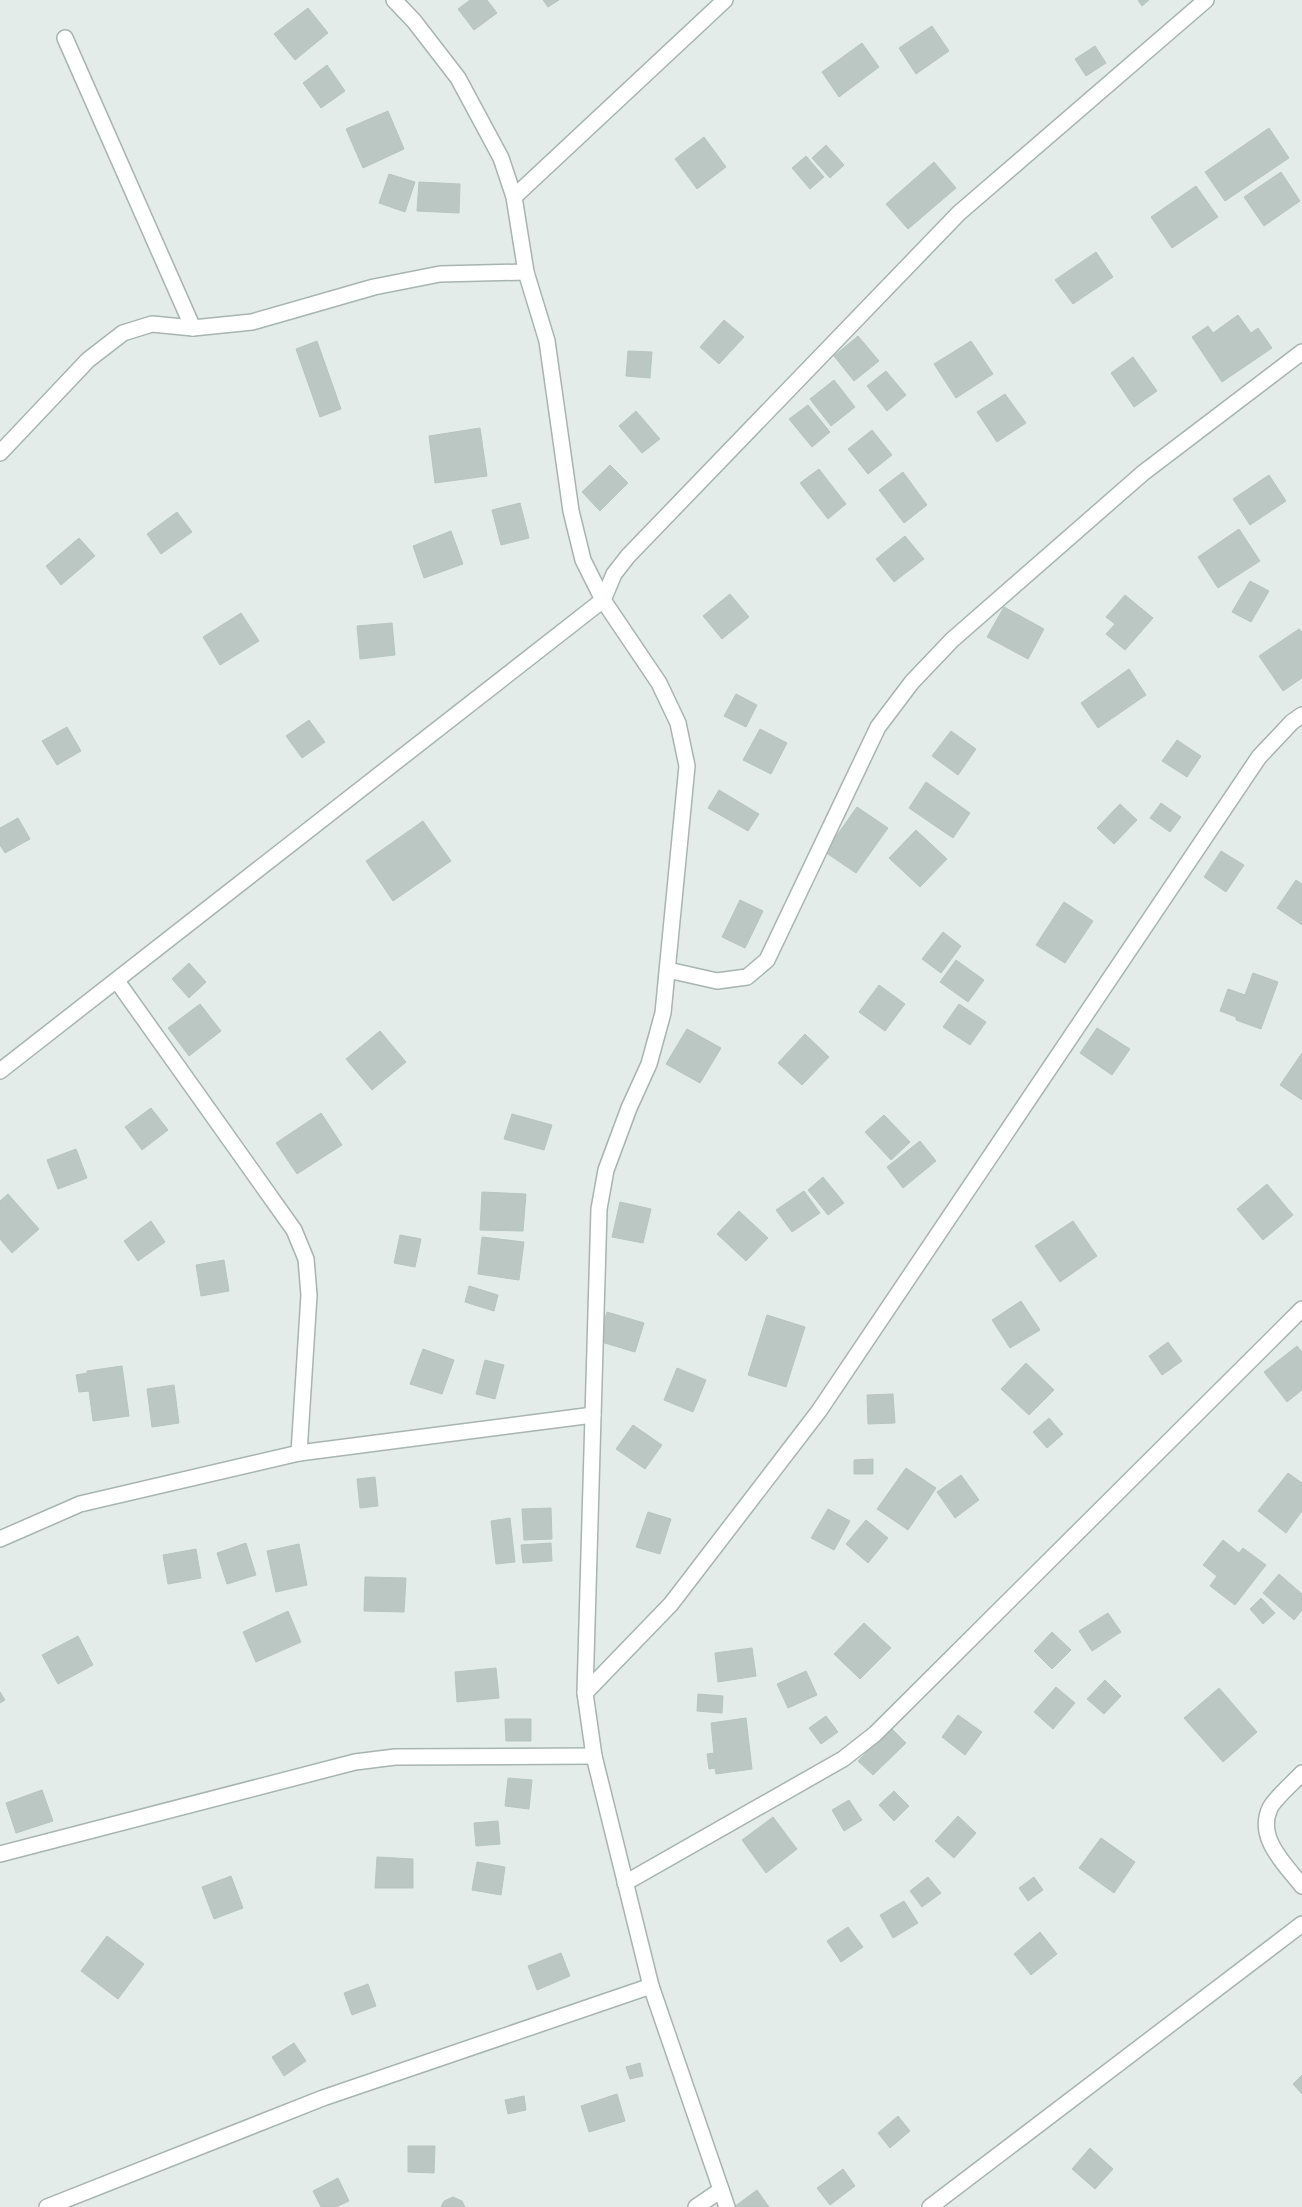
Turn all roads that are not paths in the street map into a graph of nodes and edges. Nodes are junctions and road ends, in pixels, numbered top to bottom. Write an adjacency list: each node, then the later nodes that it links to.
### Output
1 (394, 0): 5 (street)
2 (725, 0): 5 (street)
3 (1206, 0): 10 (street)
4 (65, 38): 7 (street)
5 (514, 197): 6 (street)
6 (526, 272): 7 (street); 10 (street)
7 (193, 328): 9 (street)
8 (1302, 352): 12 (street)
9 (0, 453)
10 (603, 600): 12 (street); 13 (street)
11 (1302, 715): 19 (street)
12 (668, 970): 16 (street)
13 (117, 981): 14 (street); 17 (street)
14 (0, 1071)
15 (1302, 1309): 23 (street)
16 (593, 1415): 17 (street); 19 (street)
17 (298, 1453): 18 (street)
18 (0, 1539)
19 (585, 1693): 20 (street)
20 (594, 1756): 22 (street); 23 (street)
21 (1302, 1774): 24 (street)
22 (0, 1854)
23 (625, 1883): 26 (street)
24 (1302, 1886)
25 (1302, 1924): 31 (street)
26 (651, 1986): 27 (street); 28 (street)
27 (721, 2190): 29 (street); 30 (street)
28 (47, 2207)
29 (696, 2207)
30 (727, 2207)
31 (930, 2207)

